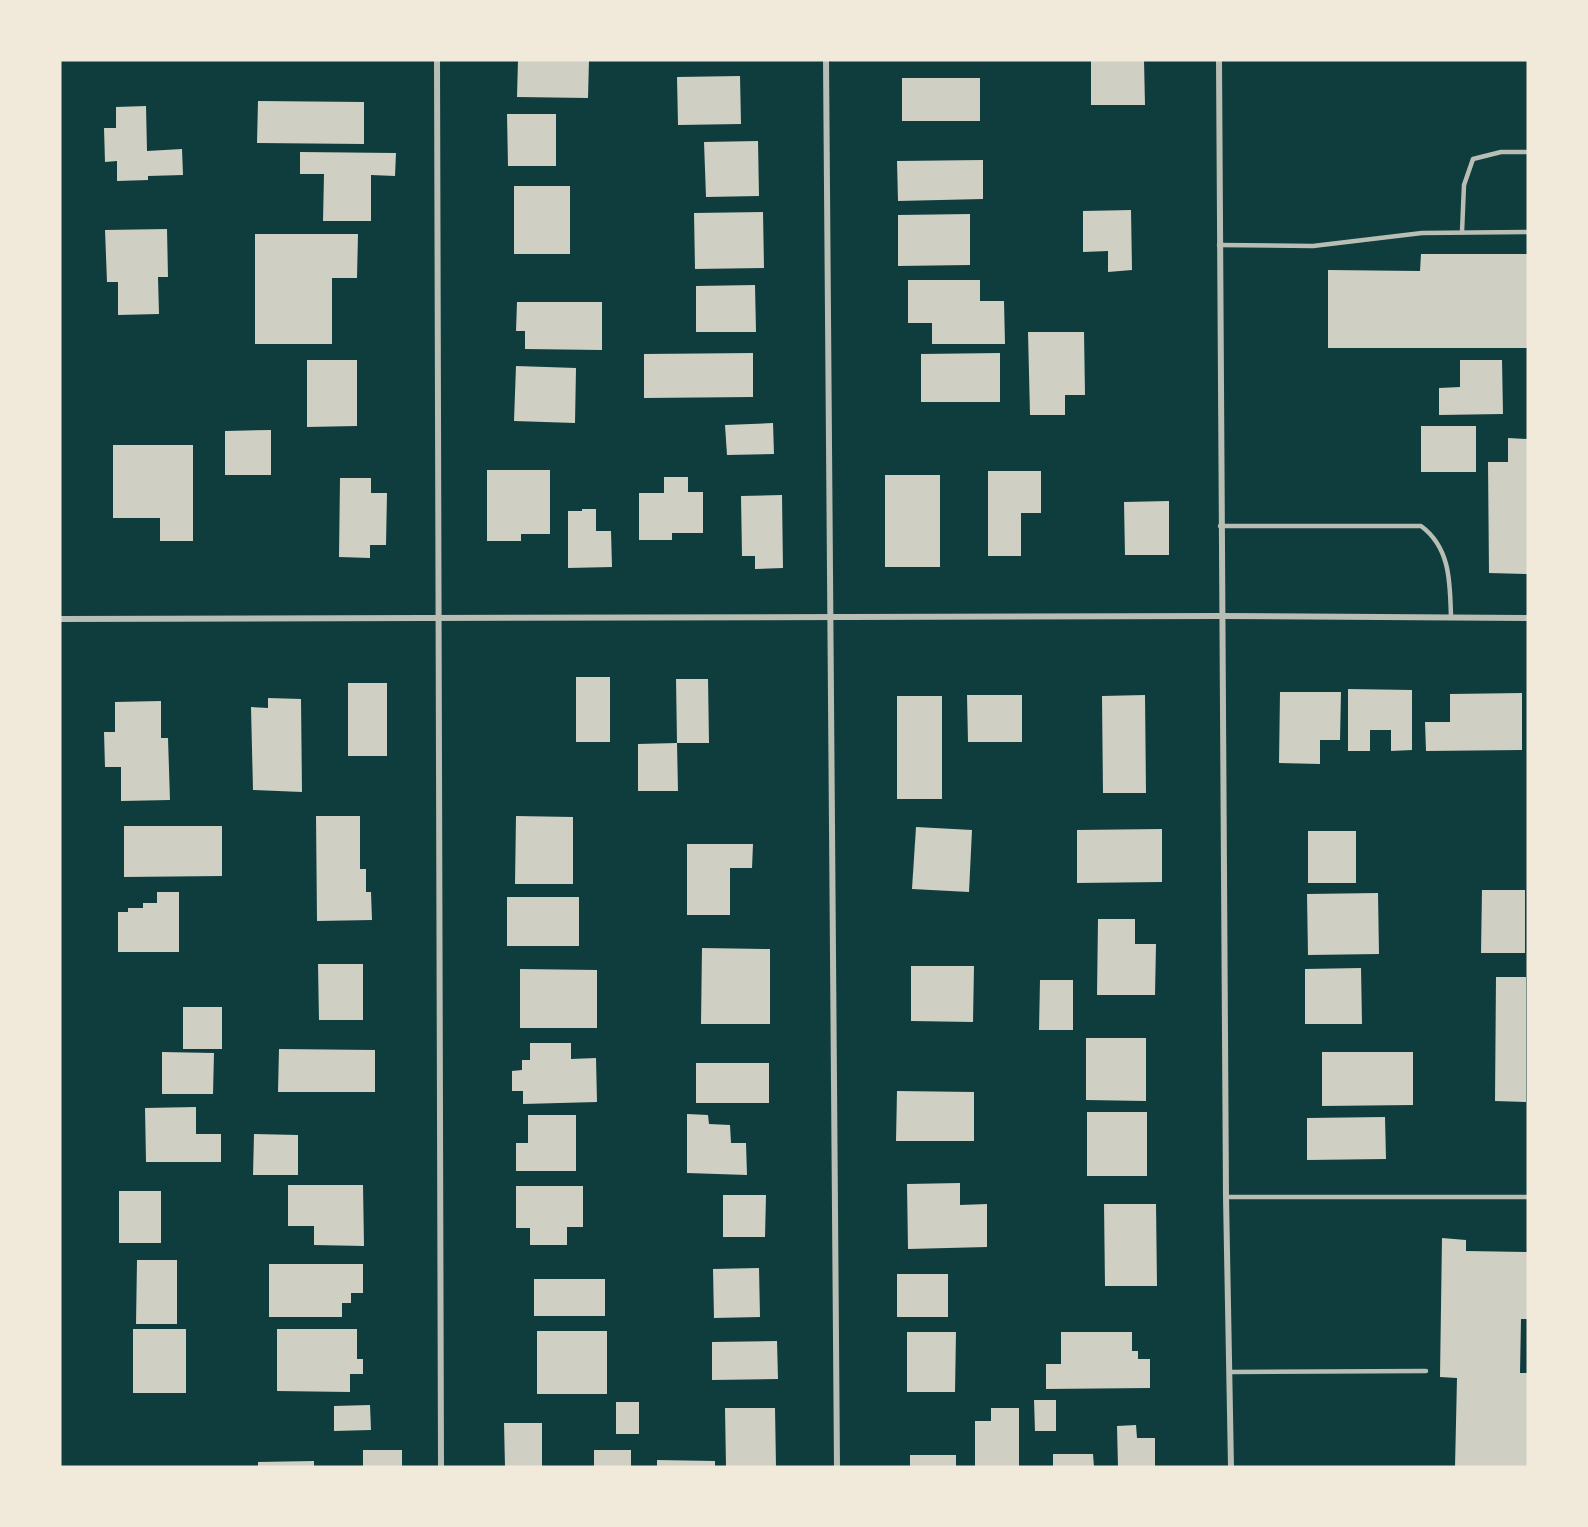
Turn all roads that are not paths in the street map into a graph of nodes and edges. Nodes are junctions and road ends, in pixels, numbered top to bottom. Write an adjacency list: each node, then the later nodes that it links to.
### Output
1 (437, 60): 14 (street)
2 (826, 60): 10 (street)
3 (1219, 60): 7 (street)
4 (1528, 152): 5 (lane)
5 (1462, 232): 6 (lane); 7 (lane)
6 (1528, 232)
7 (1220, 245): 8 (street)
8 (1220, 526): 9 (street); 11 (lane)
9 (1221, 616): 10 (street); 11 (street); 15 (street)
10 (832, 618): 14 (street); 20 (street)
11 (1451, 618): 12 (street)
12 (1528, 618)
13 (60, 619): 14 (street)
14 (440, 619): 19 (street)
15 (1226, 1197): 16 (lane); 18 (street)
16 (1528, 1197)
17 (1426, 1371): 18 (lane)
18 (1230, 1372): 21 (street)
19 (441, 1467)
20 (837, 1467)
21 (1231, 1467)

